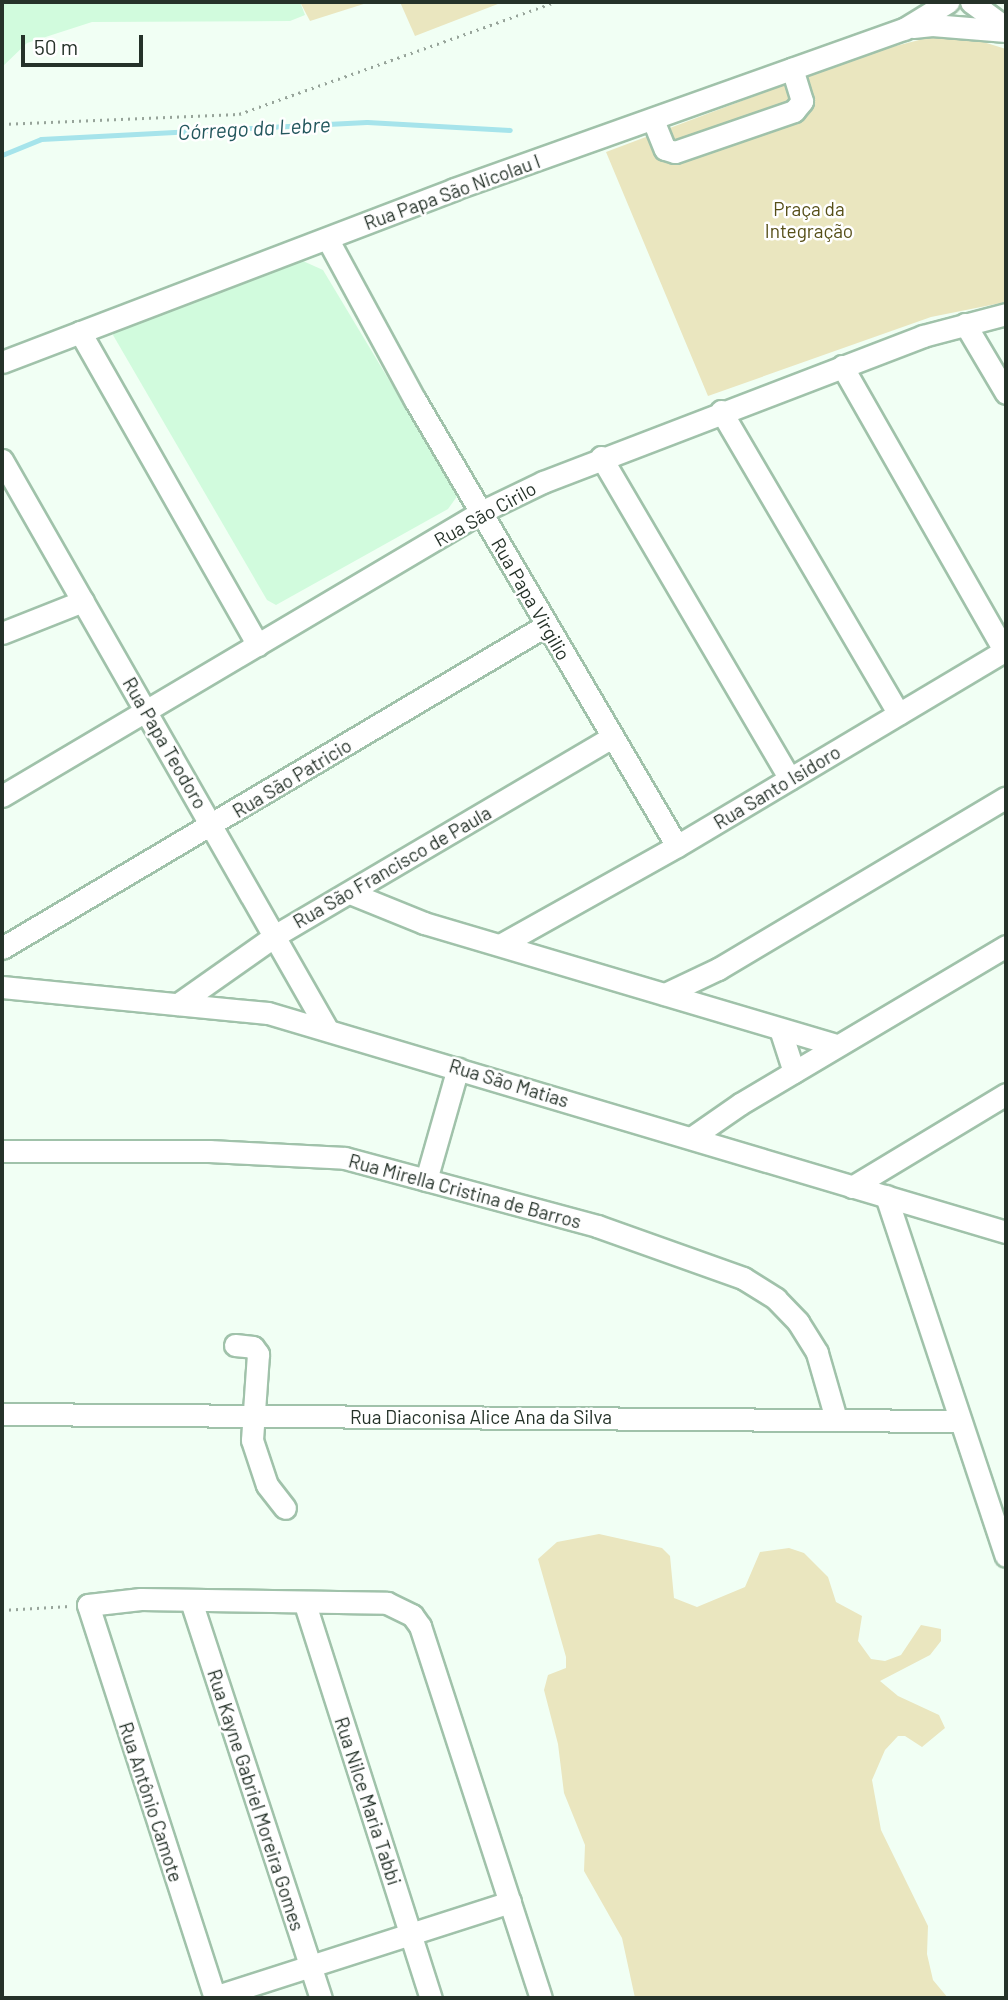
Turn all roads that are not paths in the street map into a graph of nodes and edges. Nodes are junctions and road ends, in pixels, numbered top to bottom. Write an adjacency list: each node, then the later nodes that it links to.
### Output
1 (948, 2): 3 (street)
2 (971, 2): 4 (street)
3 (904, 29): 4 (street); 5 (street, Rua Papa São Nicolau I)
4 (1006, 29)
5 (792, 69): 6 (street, Rua Papa São Nicolau I); 6 (street)
6 (653, 120): 7 (street, Rua Papa São Nicolau I)
7 (328, 240): 10 (street, Rua Papa São Nicolau I); 18 (street, Rua Papa Virgilio)
8 (1006, 314): 9 (street, Rua São Cirilo)
9 (965, 324): 12 (street, Rua São Cirilo); 13 (street)
10 (80, 332): 11 (street, Rua Papa São Nicolau I); 22 (street)
11 (2, 362)
12 (842, 366): 14 (street, Rua São Cirilo); 23 (street)
13 (1006, 393)
14 (721, 411): 15 (street, Rua São Cirilo); 25 (street)
15 (601, 457): 18 (street, Rua São Cirilo); 27 (street)
16 (2, 460): 17 (street, Rua Papa Teodoro)
17 (11, 494): 19 (street, Rua Papa Teodoro)
18 (481, 512): 20 (street, Rua Papa Virgilio); 22 (street, Rua São Cirilo)
19 (83, 601): 21 (street); 24 (street, Rua Papa Teodoro)
20 (545, 626): 26 (street, Rua Papa Virgilio); 30 (street, Rua São Patricio)
21 (2, 633)
22 (258, 645): 24 (street, Rua São Cirilo)
23 (1005, 653): 25 (street, Rua Santo Isidoro)
24 (146, 712): 28 (street, Rua São Cirilo); 30 (street, Rua Papa Teodoro)
25 (898, 714): 27 (street, Rua Santo Isidoro)
26 (610, 738): 31 (street, Rua Papa Virgilio); 32 (street, Rua São Francisco de Paula)
27 (790, 779): 31 (street, Rua Santo Isidoro)
28 (2, 796)
29 (1006, 797): 41 (street)
30 (213, 825): 36 (street, Rua Papa Teodoro); 39 (street, Rua São Patricio)
31 (677, 846): 35 (street, Rua Santo Isidoro)
32 (383, 874): 33 (street, Rua São Francisco de Paula); 34 (street)
33 (350, 893): 34 (street); 36 (street, Rua São Francisco de Paula)
34 (392, 911): 37 (street)
35 (547, 918): 37 (street, Rua Santo Isidoro); 40 (street)
36 (276, 935): 44 (street, Rua São Francisco de Paula); 46 (street, Rua Papa Teodoro)
37 (502, 944): 40 (street)
38 (1006, 946): 48 (street)
39 (2, 948)
40 (543, 957): 43 (street)
41 (718, 969): 43 (street); 45 (street)
42 (2, 987): 44 (street, Rua São Matias)
43 (666, 994): 45 (street)
44 (178, 1004): 46 (street, Rua São Matias)
45 (709, 1007): 47 (street)
46 (326, 1027): 49 (street, Rua São Matias)
47 (781, 1032): 48 (street); 50 (street)
48 (836, 1045): 50 (street)
49 (458, 1068): 52 (street, Rua São Matias); 55 (street)
50 (794, 1072): 52 (street)
51 (1006, 1094): 54 (street)
52 (691, 1139): 56 (street, Rua São Matias)
53 (2, 1151): 55 (street, Rua Mirella Cristina de Barros)
54 (894, 1164): 56 (street); 57 (street)
55 (426, 1180): 62 (street, Rua Mirella Cristina de Barros)
56 (852, 1187): 57 (street, Rua São Matias)
57 (886, 1196): 58 (street, Rua São Matias); 63 (street)
58 (1006, 1232)
59 (235, 1345): 61 (street)
60 (2, 1414): 61 (street, Rua Diaconisa Alice Ana da Silva)
61 (254, 1415): 62 (street, Rua Diaconisa Alice Ana da Silva); 64 (street)
62 (836, 1419): 63 (street, Rua Diaconisa Alice Ana da Silva)
63 (960, 1421): 65 (street)
64 (285, 1508)
65 (1006, 1556)
66 (191, 1601): 67 (street); 70 (street, Rua Kayne Gabriel Moreira Gomes); 71 (street, Rua Antônio Camote)
67 (305, 1604): 68 (street); 69 (street, Rua Nilce Maria Tabbi)
68 (510, 1902): 69 (street); 74 (street)
69 (411, 1934): 70 (street); 73 (street, Rua Nilce Maria Tabbi)
70 (310, 1965): 71 (street); 72 (street, Rua Kayne Gabriel Moreira Gomes)
71 (215, 1998)
72 (321, 1998)
73 (431, 1998)
74 (541, 1998)

